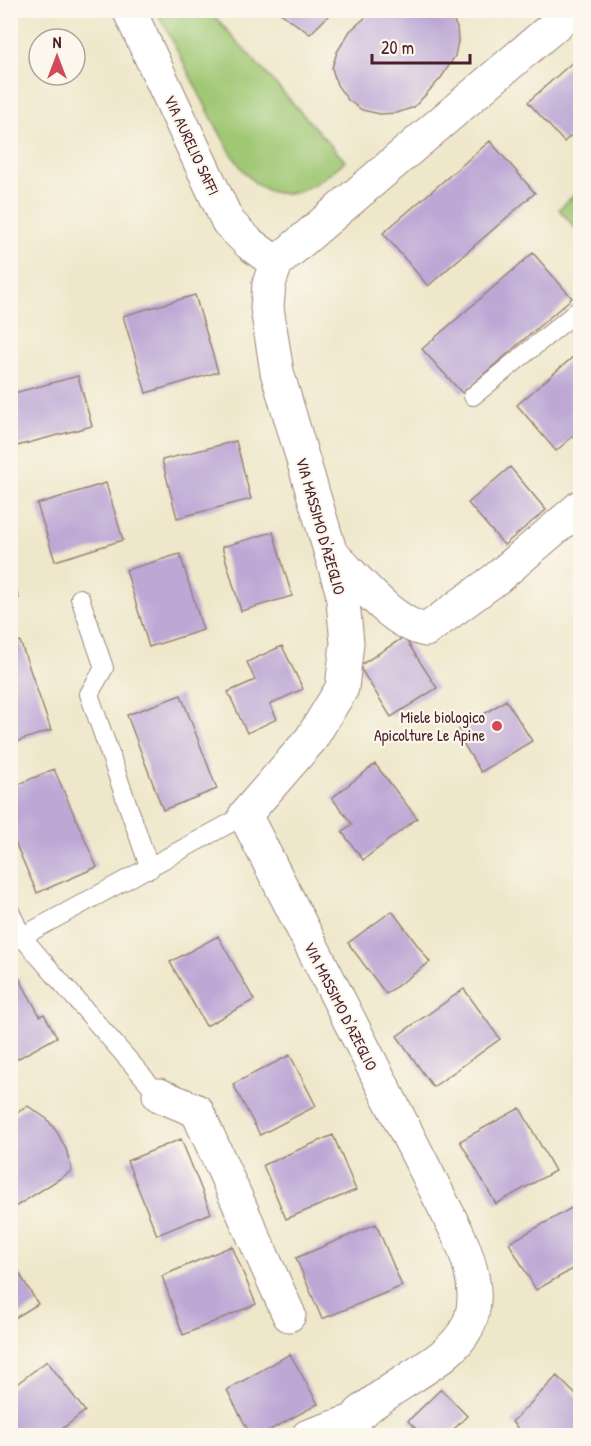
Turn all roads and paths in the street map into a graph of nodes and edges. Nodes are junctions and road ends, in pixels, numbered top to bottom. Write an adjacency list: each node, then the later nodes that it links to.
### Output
1 (129, 10): 3 (street, VIA AURELIO SAFFI)
2 (573, 10): 3 (street)
3 (276, 263): 7 (street, VIA MASSIMO D'AZEGLIO)
4 (580, 309): 5 (lane)
5 (472, 396)
6 (580, 507): 7 (street)
7 (330, 552): 9 (street, VIA MASSIMO D'AZEGLIO)
8 (80, 598): 10 (lane)
9 (245, 815): 10 (lane); 15 (street, VIA MASSIMO D'AZEGLIO)
10 (150, 868): 12 (lane)
11 (10, 911): 12 (lane)
12 (16, 940): 13 (lane)
13 (159, 1095): 14 (street)
14 (289, 1315)
15 (353, 1428): 16 (street)
16 (308, 1436)

